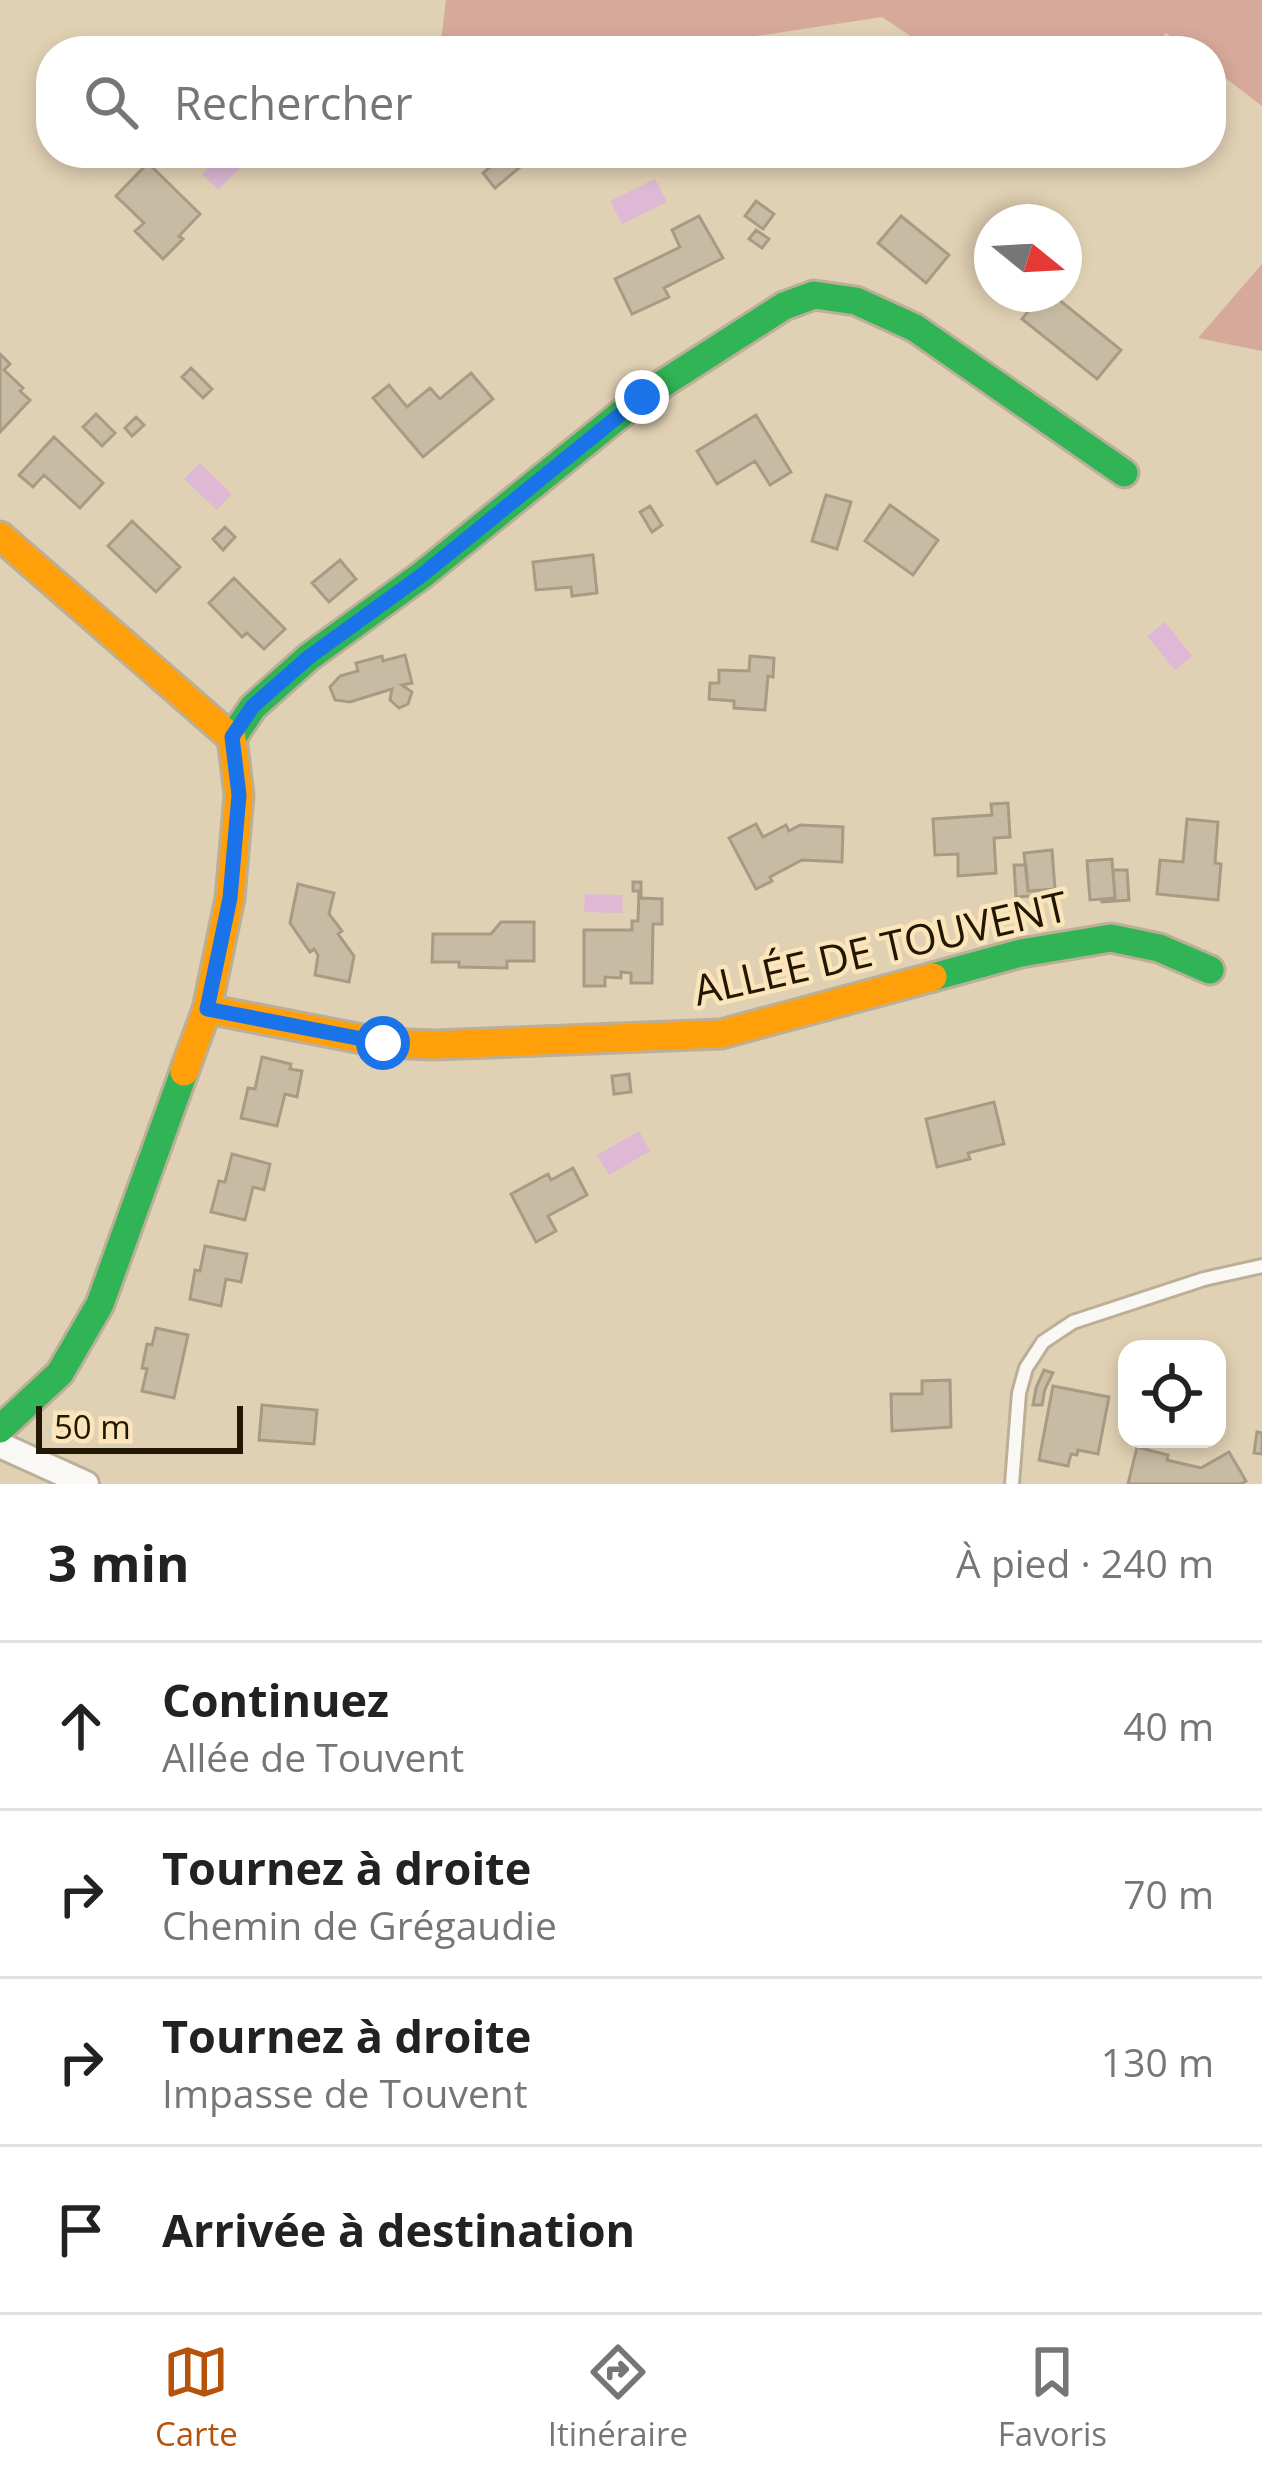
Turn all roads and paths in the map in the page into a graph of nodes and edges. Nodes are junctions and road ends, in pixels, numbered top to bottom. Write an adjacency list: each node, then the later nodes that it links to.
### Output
1 (1124, 473): 3 (street)
2 (0, 536): 3 (street)
3 (232, 737): 5 (street)
4 (1210, 970): 5 (street, ALLÉE DE TOUVENT)
5 (207, 1009): 7 (street)
6 (1262, 1266): 10 (lane)
7 (0, 1430)
8 (0, 1445): 9 (street)
9 (86, 1484)
10 (1012, 1484)

